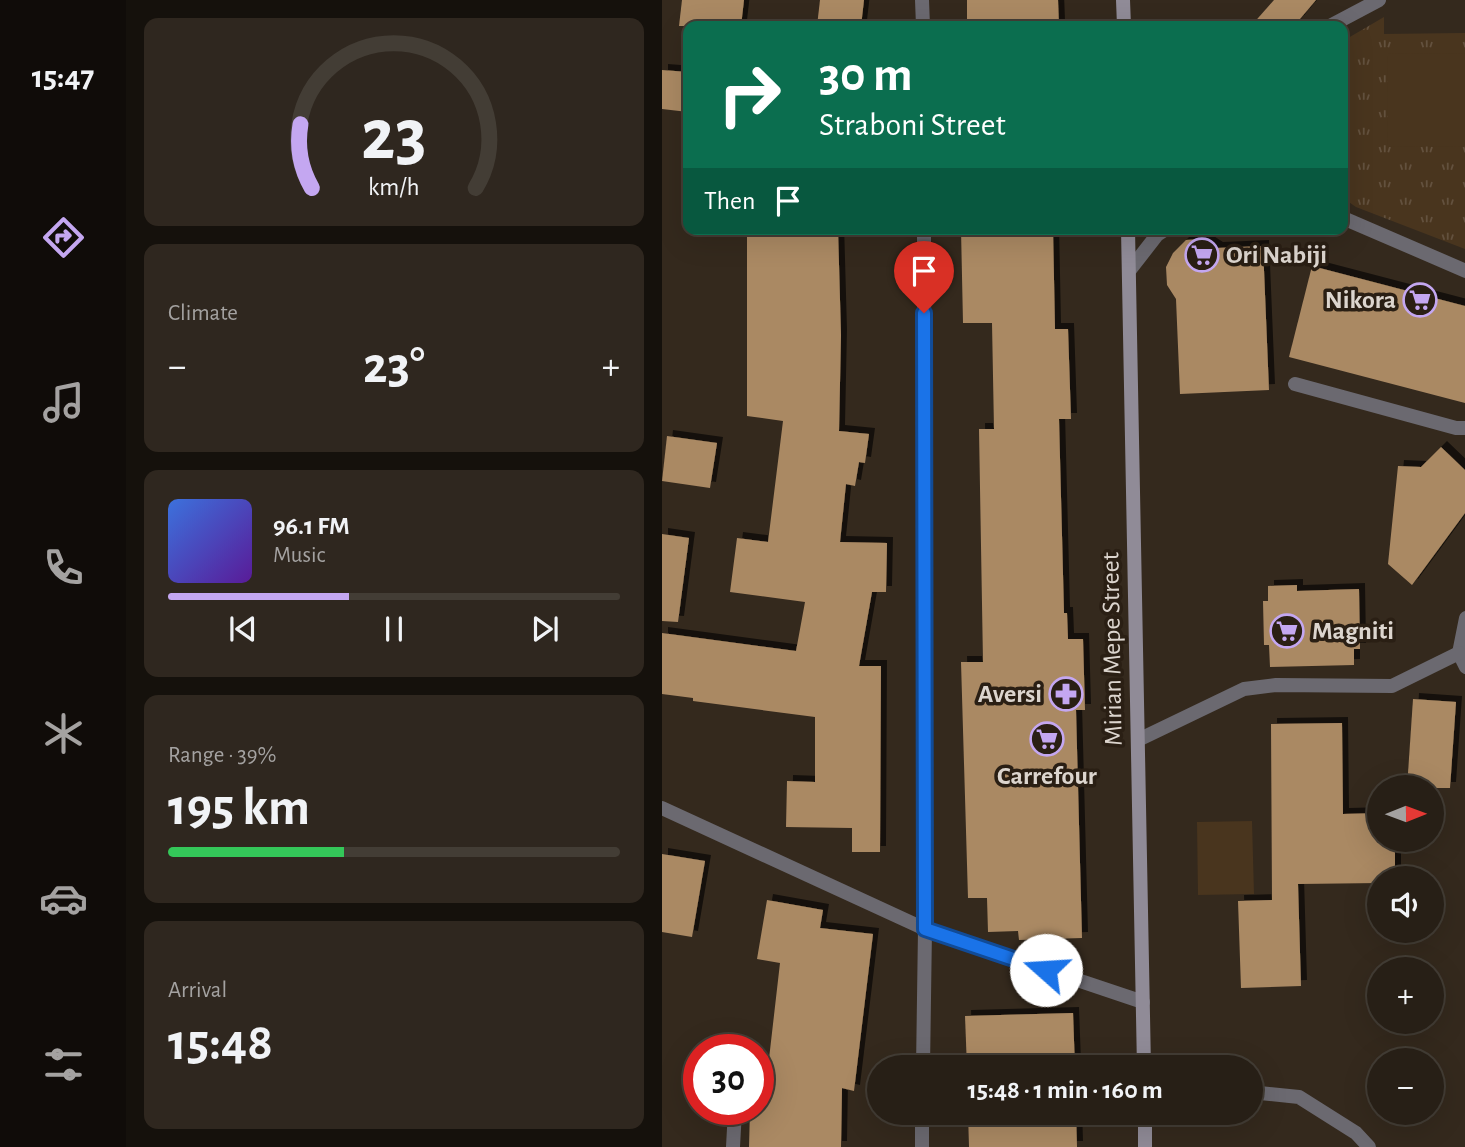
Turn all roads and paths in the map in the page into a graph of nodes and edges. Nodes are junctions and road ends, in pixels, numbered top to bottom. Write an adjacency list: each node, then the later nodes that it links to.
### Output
1 (922, 0): 4 (street)
2 (1123, 0): 5 (street)
3 (1379, 0): 6 (street)
4 (923, 21)
5 (1124, 21)
6 (1339, 21)
7 (1348, 220): 12 (street)
8 (924, 235): 20 (street)
9 (1128, 235): 11 (street, Mirian Mepe Street)
10 (1157, 235): 11 (street)
11 (1129, 271): 18 (street, Mirian Mepe Street)
12 (1465, 271)
13 (1295, 384): 14 (street)
14 (1465, 428)
15 (1465, 618): 16 (street)
16 (1459, 653): 17 (street); 18 (street)
17 (1465, 667)
18 (1138, 740): 21 (street, Mirian Mepe Street)
19 (662, 808): 20 (street)
20 (925, 929): 21 (street); 22 (street)
21 (1143, 1002): 23 (street, Mirian Mepe Street)
22 (923, 1055)
23 (1144, 1055)
24 (1263, 1091): 31 (street)
25 (734, 1125): 28 (street)
26 (922, 1125): 29 (street)
27 (1145, 1125): 30 (street)
28 (733, 1147)
29 (922, 1147)
30 (1145, 1147)
31 (1369, 1147)

